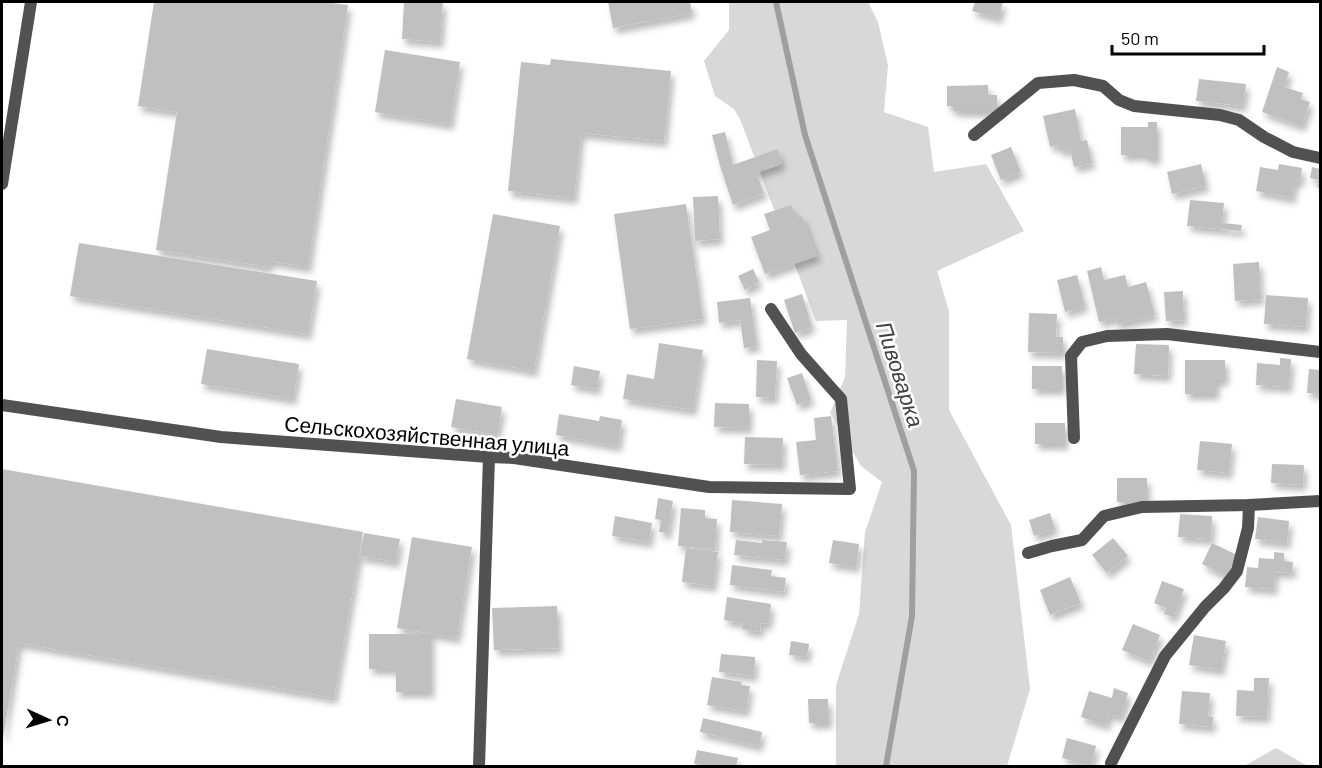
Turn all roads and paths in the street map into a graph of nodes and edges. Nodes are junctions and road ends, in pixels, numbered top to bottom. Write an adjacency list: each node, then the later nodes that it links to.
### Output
1 (31, 2): 4 (street)
2 (974, 135): 3 (street)
3 (1320, 158)
4 (2, 184)
5 (771, 309): 9 (street, Сельскохозяйственная улица)
6 (1320, 352): 8 (street)
7 (2, 405): 9 (street, Сельскохозяйственная улица)
8 (1074, 438)
9 (489, 457): 14 (street)
10 (1320, 501): 11 (street)
11 (1249, 505): 12 (street); 13 (street)
12 (1028, 553)
13 (1111, 763)
14 (479, 766)

